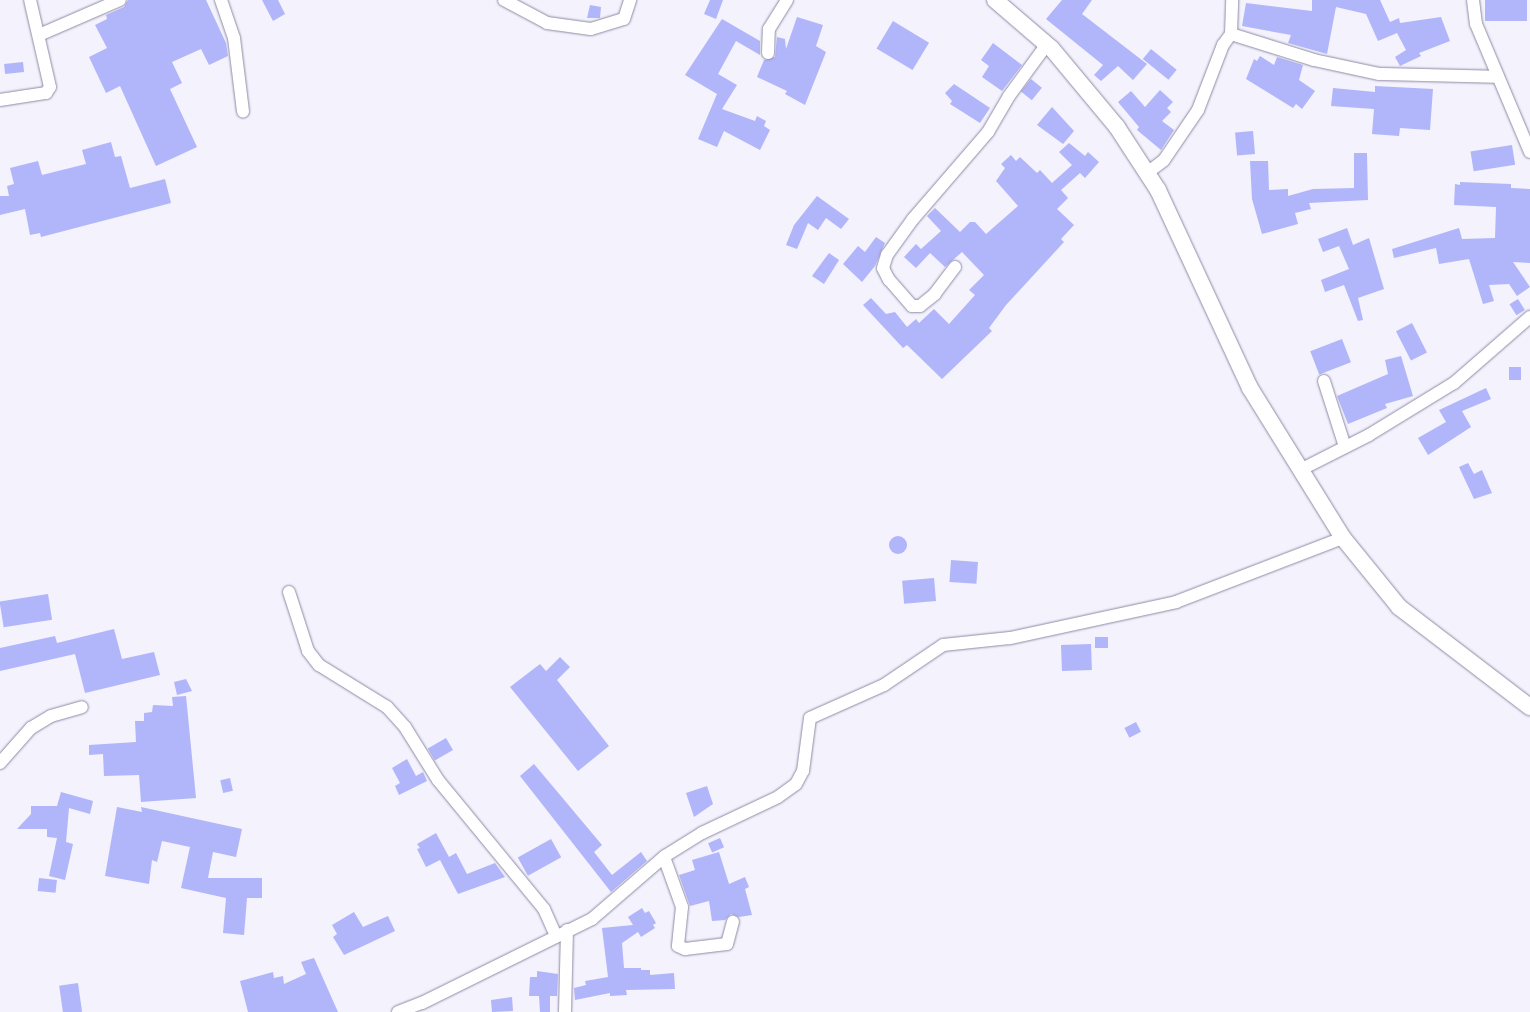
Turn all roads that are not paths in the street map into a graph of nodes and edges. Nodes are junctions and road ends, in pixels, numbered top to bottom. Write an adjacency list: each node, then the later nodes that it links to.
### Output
1 (30, 0): 11 (street)
2 (120, 0): 11 (street)
3 (221, 0): 16 (street)
4 (504, 0): 5 (street)
5 (630, 0)
6 (786, 0): 13 (street)
7 (995, 0): 12 (street)
8 (1232, 0): 10 (street)
9 (1473, 0): 14 (street)
10 (1231, 34): 14 (street); 18 (street)
11 (39, 35): 15 (street)
12 (1047, 44): 18 (street); 19 (street)
13 (768, 53)
14 (1498, 77): 17 (street)
15 (0, 100)
16 (243, 111)
17 (1530, 152)
18 (1147, 173): 23 (street)
19 (954, 267)
20 (1530, 316): 22 (street)
21 (1324, 380): 22 (street)
22 (1346, 447): 23 (street)
23 (1302, 469): 24 (street)
24 (1343, 538): 27 (street); 29 (street)
25 (289, 592): 31 (street)
26 (82, 707): 28 (street)
27 (1530, 707)
28 (0, 764)
29 (664, 857): 30 (street); 31 (street)
30 (733, 922)
31 (562, 933): 32 (street); 33 (street)
32 (398, 1012)
33 (565, 1012)

